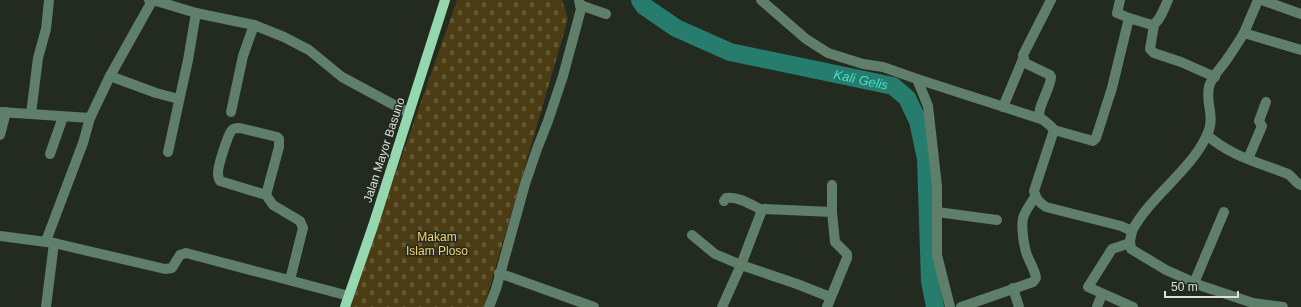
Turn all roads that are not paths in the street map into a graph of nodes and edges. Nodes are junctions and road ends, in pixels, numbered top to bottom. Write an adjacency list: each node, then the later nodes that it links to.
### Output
1 (49, 0): 29 (street)
2 (151, 0): 11 (street); 20 (street)
3 (761, 0): 22 (street)
4 (1051, 0): 19 (street)
5 (1120, 0): 14 (street)
6 (1168, 0): 16 (street)
7 (1258, 0): 17 (street)
8 (1262, 0): 13 (street)
9 (447, 2): 28 (main road, Jalan Mayor Basuno)
10 (579, 3): 12 (street); 55 (street)
11 (196, 13): 15 (street); 23 (street)
12 (606, 14)
13 (1301, 14)
14 (1129, 18): 16 (street); 33 (street)
15 (254, 25): 27 (street); 28 (street)
16 (1154, 25): 21 (street)
17 (1244, 33): 18 (street); 21 (street)
18 (1301, 50)
19 (1023, 59): 25 (street); 32 (street)
20 (110, 76): 23 (street); 31 (street)
21 (1214, 77): 35 (street)
22 (917, 79): 25 (street); 46 (street)
23 (180, 99): 36 (street)
24 (1266, 102): 38 (street)
25 (1003, 107): 32 (street)
26 (3, 112): 29 (street); 34 (street)
27 (231, 112)
28 (409, 113): 60 (main road, Jalan Mayor Basuno)
29 (31, 114): 30 (street)
30 (63, 116): 31 (street); 37 (street)
31 (90, 118): 52 (street)
32 (1041, 119): 33 (street)
33 (1054, 130): 42 (street)
34 (0, 135)
35 (1207, 135): 38 (street); 49 (street)
36 (168, 152)
37 (50, 154)
38 (1248, 159): 39 (street)
39 (1301, 184)
40 (832, 185): 45 (street)
41 (266, 195): 41 (street); 56 (street)
42 (1035, 197): 49 (street); 58 (street)
43 (724, 201): 44 (street)
44 (762, 210): 45 (street); 54 (street)
45 (832, 212): 61 (street)
46 (937, 212): 48 (street); 68 (street)
47 (1224, 212): 57 (street)
48 (997, 220)
49 (1132, 231): 53 (street)
50 (692, 235): 54 (street)
51 (0, 236): 52 (street)
52 (50, 242): 56 (street); 63 (street)
53 (1130, 243): 57 (street); 59 (street)
54 (741, 265): 61 (street); 67 (street)
55 (500, 273): 65 (street); 66 (street)
56 (290, 280): 60 (street)
57 (1194, 283): 62 (street)
58 (1014, 288): 69 (street); 70 (street)
59 (1102, 294): 71 (street); 72 (street)
60 (349, 296): 64 (main road, Jalan Mayor Basuno)
61 (829, 302)
62 (1252, 305): 73 (street)
63 (46, 307)
64 (345, 307)
65 (489, 307)
66 (594, 307)
67 (722, 307)
68 (950, 307)
69 (961, 307)
70 (1019, 307)
71 (1097, 307)
72 (1133, 307)
73 (1283, 307)

